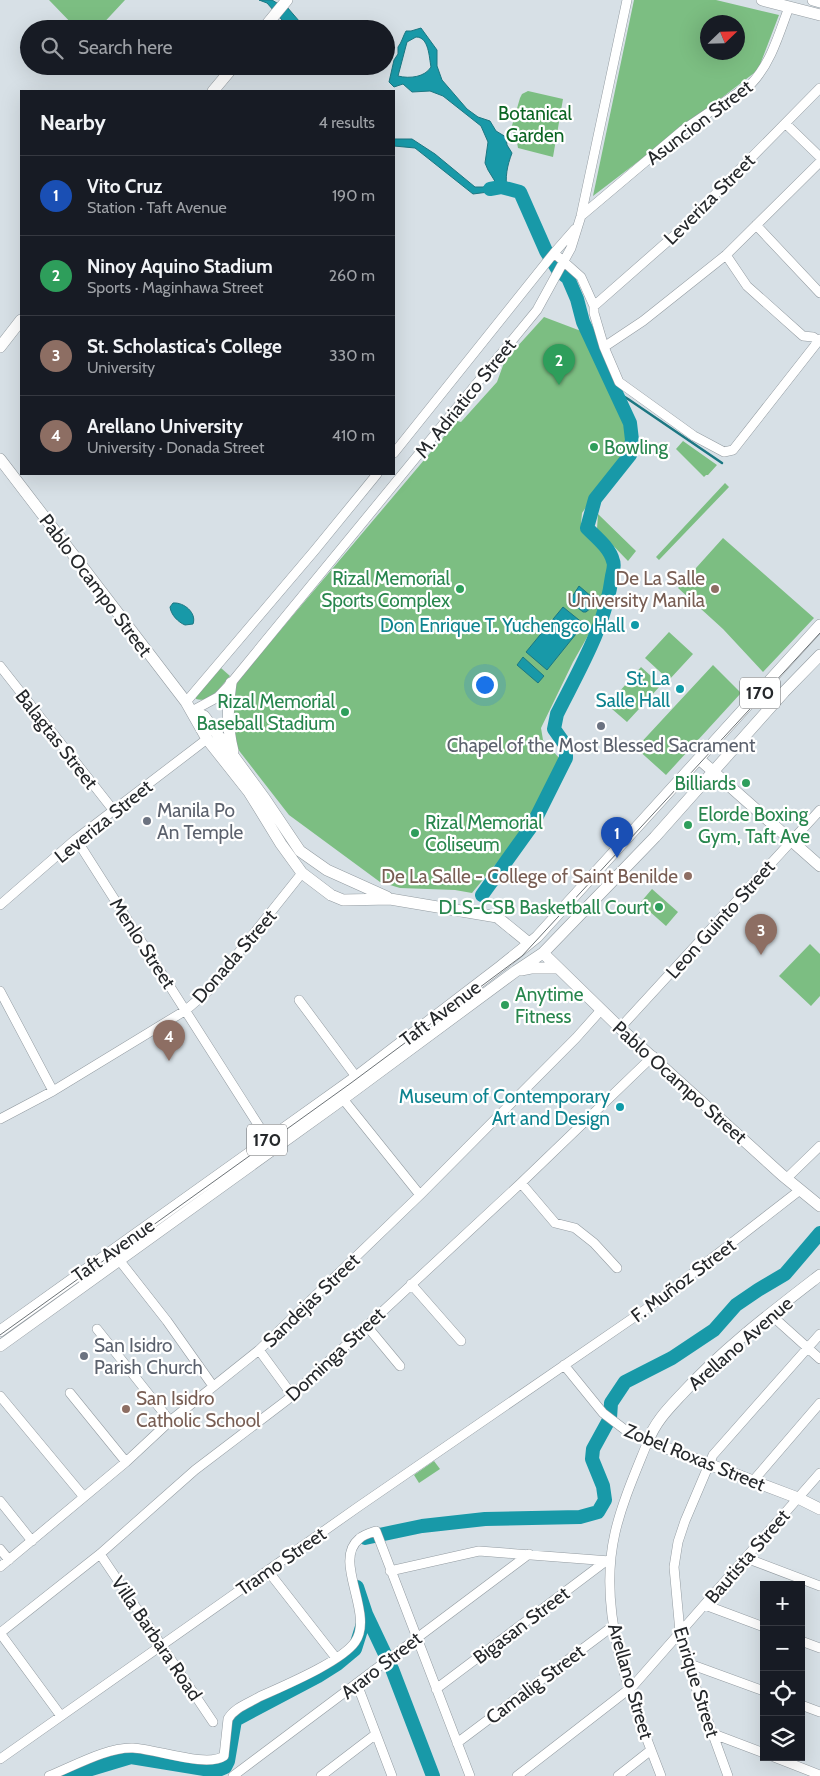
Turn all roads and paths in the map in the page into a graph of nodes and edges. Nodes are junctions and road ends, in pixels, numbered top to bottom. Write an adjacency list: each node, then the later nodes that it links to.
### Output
1 (627, 0): 15 (street, M. Adriatico Street)
2 (762, 0): 6 (main road)
3 (813, 0): 4 (main road)
4 (820, 2)
5 (281, 6): 8 (main road)
6 (790, 7): 7 (main road); 15 (street, Asuncion Street)
7 (820, 16)
8 (270, 20)
9 (226, 75): 11 (main road)
10 (820, 88): 12 (street, Leveriza Street)
11 (214, 90)
12 (786, 124): 13 (street); 22 (street, Leveriza Street)
13 (820, 157)
14 (820, 162): 16 (street)
15 (581, 216): 17 (street, M. Adriatico Street)
16 (756, 225): 18 (street); 21 (street)
17 (577, 227): 19 (street, M. Adriatico Street); 20 (street, M. Adriatico Street)
18 (726, 255): 24 (street); 25 (street)
19 (551, 257): 20 (street); 27 (street, M. Adriatico Street)
20 (562, 263): 22 (street); 35 (street, M. Adriatico Street)
21 (820, 293)
22 (594, 306): 25 (street)
23 (20, 321): 26 (main road)
24 (819, 340): 25 (street)
25 (604, 346)
26 (0, 347)
27 (395, 452)
28 (0, 459): 36 (main road, Pablo Ocampo Street)
29 (376, 475): 36 (street)
30 (820, 626): 32 (main road, Taft Avenue / 170)
31 (820, 655): 34 (main road, Taft Avenue / 170)
32 (791, 658): 34 (main road); 39 (main road, Taft Avenue / 170)
33 (0, 666): 42 (street, Balagtas Street)
34 (806, 670): 40 (main road, Taft Avenue / 170)
35 (231, 683): 36 (street, M. Adriatico Street); 38 (main road)
36 (189, 706): 37 (main road, Pablo Ocampo Street); 38 (main road, Pablo Ocampo Street)
37 (207, 739): 42 (street, Leveriza Street); 46 (main road, Pablo Ocampo Street)
38 (235, 757): 45 (main road, Pablo Ocampo Street)
39 (698, 759): 40 (main road); 53 (main road, Taft Avenue / 170)
40 (712, 772): 44 (main road); 54 (main road, Taft Avenue / 170)
41 (820, 810): 44 (street, Leon Guinto Street)
42 (114, 811): 43 (street, Leveriza Street)
43 (76, 840): 52 (street, Leveriza Street); 59 (street, Menlo Street)
44 (791, 841): 47 (main road); 61 (street, Leon Guinto Street)
45 (300, 850): 46 (main road); 49 (main road, Pablo Ocampo Street)
46 (294, 862): 48 (main road, Pablo Ocampo Street)
47 (820, 866)
48 (302, 873): 51 (main road, Pablo Ocampo Street); 59 (street, Donada Street)
49 (350, 881): 50 (main road, Pablo Ocampo Street); 51 (main road)
50 (390, 899): 51 (main road, Pablo Ocampo Street); 53 (main road, Pablo Ocampo Street)
51 (343, 900)
52 (0, 905)
53 (529, 943): 63 (main road, Taft Avenue / 170)
54 (543, 953): 55 (main road, Pablo Ocampo Street); 56 (main road, Taft Avenue / 170)
55 (557, 968): 56 (main road); 60 (main road, Pablo Ocampo Street)
56 (516, 971): 63 (main road, Taft Avenue / 170)
57 (0, 991): 64 (street)
58 (299, 1000): 63 (street)
59 (186, 1010): 64 (street, Donada Street); 67 (street, Menlo Street)
60 (601, 1010): 61 (main road, Pablo Ocampo Street); 72 (street, Sandejas Street)
61 (620, 1028): 62 (main road, Pablo Ocampo Street)
62 (653, 1056): 69 (main road, Pablo Ocampo Street); 70 (street, Dominga Street)
63 (359, 1081): 65 (main road, Taft Avenue / 170); 67 (main road, Taft Avenue / 170)
64 (53, 1091): 66 (street, Donada Street)
65 (343, 1099): 67 (main road, Taft Avenue / 170); 72 (street)
66 (0, 1119)
67 (271, 1144): 74 (main road, Taft Avenue / 170)
68 (820, 1146): 69 (street)
69 (787, 1178): 71 (main road, Pablo Ocampo Street)
70 (521, 1183): 75 (street); 77 (street, Dominga Street)
71 (800, 1190): 73 (main road, Pablo Ocampo Street); 88 (street, F. Muñoz Street)
72 (420, 1195): 86 (street, Sandejas Street)
73 (820, 1206)
74 (116, 1255): 81 (main road, Taft Avenue / 170); 84 (main road, Taft Avenue / 170); 90 (street)
75 (617, 1268)
76 (820, 1275): 78 (main road, Arellano Avenue)
77 (411, 1284): 79 (street, Dominga Street); 83 (street)
78 (770, 1314): 85 (street); 96 (main road, Arellano Avenue)
79 (366, 1325): 89 (street); 92 (street, Dominga Street)
80 (97, 1329): 95 (street)
81 (0, 1331)
82 (820, 1334): 85 (street, Enrique Street)
83 (461, 1340)
84 (0, 1346)
85 (807, 1348): 87 (street); 98 (street, Enrique Street)
86 (259, 1350): 90 (street, Sandejas Street); 92 (street)
87 (820, 1359)
88 (564, 1365): 96 (street, Zobel Roxas Street); 113 (street, Tramo Street)
89 (400, 1366)
90 (213, 1386): 95 (street, Sandejas Street)
91 (70, 1393): 97 (street)
92 (292, 1395): 107 (street, Dominga Street)
93 (0, 1396): 101 (street)
94 (820, 1403): 100 (street)
95 (170, 1421): 97 (street, Sandejas Street)
96 (648, 1440): 98 (main road, Zobel Roxas Street); 111 (street, Arellano Street)
97 (126, 1462): 101 (street, Sandejas Street)
98 (708, 1464): 100 (main road, Zobel Roxas Street); 119 (street, Enrique Street)
99 (820, 1473): 102 (street, Bautista Street)
100 (753, 1481): 102 (main road, Zobel Roxas Street)
101 (84, 1497): 105 (street, Sandejas Street)
102 (798, 1498): 104 (main road, Zobel Roxas Street); 109 (street, Bautista Street)
103 (0, 1501): 105 (street)
104 (820, 1509)
105 (32, 1541): 110 (street, Sandejas Street)
106 (0, 1549): 110 (street)
107 (100, 1554): 120 (street, Dominga Street); 123 (street, Villa Barbara Road)
108 (529, 1554): 111 (street); 114 (street); 121 (street, Araro Street)
109 (746, 1558): 115 (street); 116 (street, Bautista Street)
110 (9, 1560): 112 (street, Sandejas Street)
111 (608, 1561): 117 (street, Arellano Street); 128 (street, Bigasan Street)
112 (0, 1567)
113 (268, 1571): 123 (street, Tramo Street); 125 (street)
114 (390, 1571): 121 (street); 125 (street)
115 (820, 1586)
116 (705, 1605): 118 (street); 119 (street, Bautista Street)
117 (613, 1626): 129 (street, Arellano Street); 137 (street, Camalig Street)
118 (761, 1626)
119 (680, 1632): 126 (street, Enrique Street); 129 (street, Bautista Street)
120 (0, 1633): 133 (street)
121 (416, 1638): 127 (street, Araro Street); 128 (street)
122 (805, 1642): 124 (street)
123 (162, 1645): 133 (street, Tramo Street); 134 (street, Villa Barbara Road)
124 (820, 1648)
125 (336, 1658): 143 (street)
126 (687, 1663): 130 (street); 135 (street, Enrique Street)
127 (357, 1684): 136 (street); 144 (street, Araro Street)
128 (436, 1689): 137 (street)
129 (629, 1689): 138 (street, Arellano Street); 148 (street, Bautista Street)
130 (760, 1690)
131 (805, 1706): 132 (street)
132 (820, 1712)
133 (62, 1716): 140 (street, Tramo Street)
134 (213, 1722)
135 (711, 1733): 139 (street); 151 (street, Enrique Street)
136 (376, 1734): 145 (street); 146 (street)
137 (457, 1743): 147 (street)
138 (651, 1750): 149 (street); 150 (street, Arellano Street)
139 (760, 1751)
140 (0, 1759)
141 (784, 1761): 142 (street)
142 (820, 1775)
143 (49, 1776)
144 (233, 1776)
145 (321, 1776)
146 (392, 1776)
147 (470, 1776)
148 (517, 1776)
149 (618, 1776)
150 (661, 1776)
151 (728, 1776)

